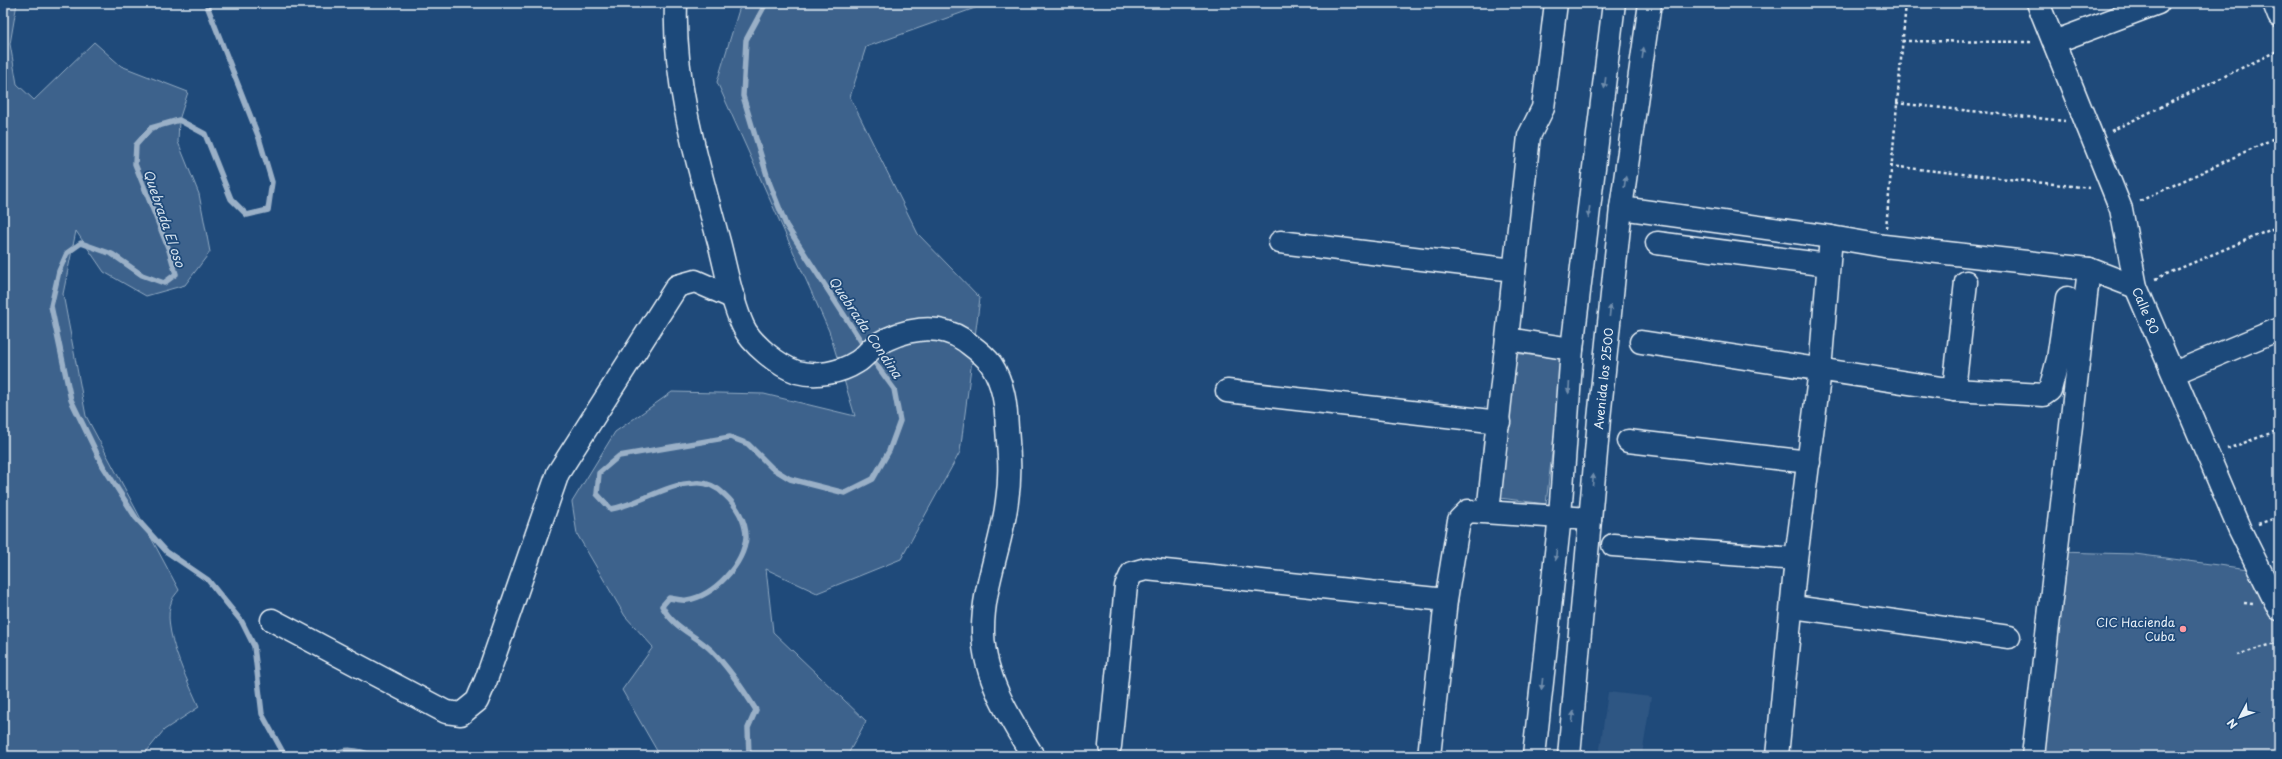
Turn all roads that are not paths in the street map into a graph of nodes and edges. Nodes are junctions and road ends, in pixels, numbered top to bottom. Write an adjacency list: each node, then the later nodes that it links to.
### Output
1 (676, 3): 19 (street)
2 (1556, 3): 16 (street)
3 (1614, 3): 24 (street, one-way to 24)
4 (1650, 3): 10 (street, Avenida los 2500, one-way to 4)
5 (2038, 3): 9 (street, Calle 80)
6 (2158, 3): 9 (street)
7 (2274, 3): 8 (street)
8 (2279, 16)
9 (2054, 42): 18 (street, Calle 80)
10 (1621, 208): 11 (street); 34 (street, Avenida los 2500, one-way to 10)
11 (1831, 237): 14 (street); 15 (street)
12 (1280, 242): 16 (street)
13 (1657, 243): 14 (street)
14 (1828, 264): 25 (street)
15 (2089, 269): 18 (street); 48 (street)
16 (1514, 270): 22 (street)
17 (1966, 282): 27 (street)
18 (2136, 287): 26 (street, Calle 80)
19 (734, 298): 40 (street); 43 (street)
20 (2067, 298): 27 (street)
21 (2279, 329): 26 (street)
22 (1507, 339): 24 (street); 29 (street)
23 (1642, 342): 25 (street)
24 (1572, 349): 33 (street, one-way to 33)
25 (1820, 370): 27 (street); 31 (street)
26 (2174, 373): 39 (street, Calle 80)
27 (1954, 390)
28 (1227, 391): 29 (street)
29 (1499, 422): 32 (street)
30 (1628, 441): 31 (street)
31 (1808, 462): 36 (street)
32 (1488, 512): 33 (street); 37 (street)
33 (1560, 516): 34 (street); 45 (street, one-way to 45)
34 (1590, 519): 46 (street, Avenida los 2500, one-way to 34)
35 (1613, 545): 36 (street)
36 (1796, 559): 38 (street)
37 (1446, 600): 42 (street); 44 (street)
38 (1793, 607): 41 (street); 47 (street)
39 (2279, 609)
40 (272, 620)
41 (2009, 637)
42 (1110, 746)
43 (1033, 756)
44 (1428, 756)
45 (1534, 756)
46 (1569, 756)
47 (1777, 756)
48 (2034, 756)

